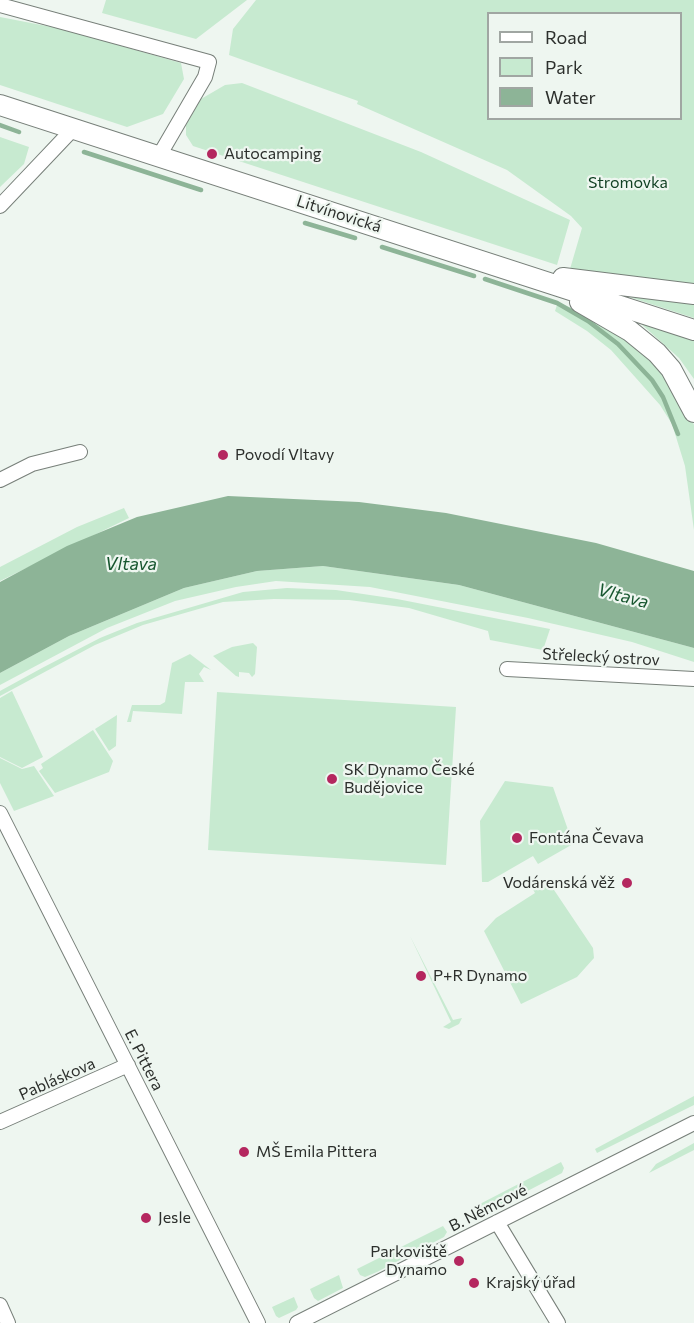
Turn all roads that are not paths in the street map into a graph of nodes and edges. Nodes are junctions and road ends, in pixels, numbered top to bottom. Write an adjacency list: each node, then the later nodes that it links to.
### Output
1 (0, 5): 4 (street)
2 (0, 105): 3 (main road, Litvínovická)
3 (74, 128): 4 (main road, Litvínovická); 5 (street)
4 (159, 156): 6 (main road, Litvínovická)
5 (0, 206)
6 (518, 272): 7 (main road); 8 (main road); 9 (main road)
7 (694, 294)
8 (694, 330)
9 (694, 411)
10 (80, 452): 11 (street)
11 (0, 480)
12 (507, 669): 13 (street, Střelecký ostrov)
13 (694, 679)
14 (0, 813): 15 (street, E. Pittera)
15 (128, 1065): 16 (street, Pabláskova); 21 (street, E. Pittera)
16 (0, 1122)
17 (694, 1123): 18 (street, B. Němcové)
18 (497, 1222): 22 (street, B. Němcové); 23 (street)
19 (0, 1305): 20 (street)
20 (8, 1323)
21 (258, 1323)
22 (297, 1323)
23 (558, 1323)

